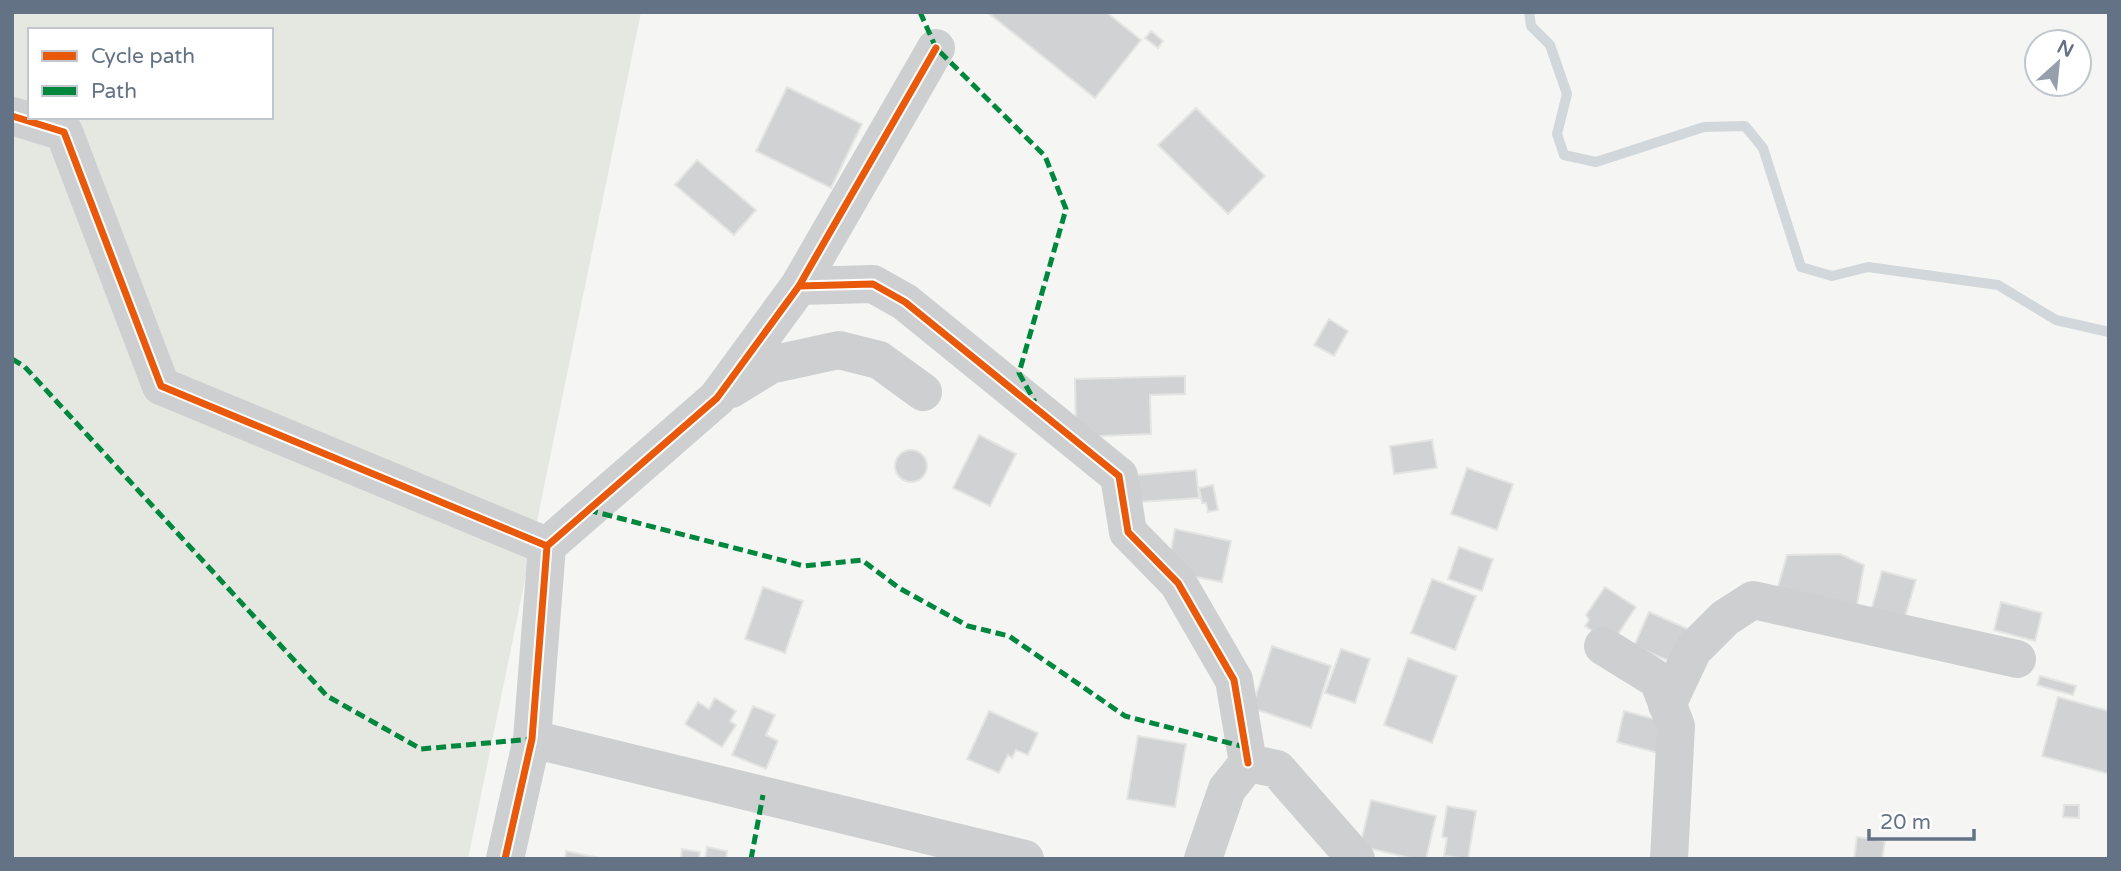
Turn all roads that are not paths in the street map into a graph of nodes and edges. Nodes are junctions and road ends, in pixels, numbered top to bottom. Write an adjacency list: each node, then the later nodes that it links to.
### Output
1 (936, 48): 3 (street)
2 (12, 116): 6 (street)
3 (799, 286): 5 (street); 11 (street)
4 (923, 393): 5 (street)
5 (717, 398): 6 (street)
6 (547, 546): 10 (street)
7 (1603, 646): 9 (street)
8 (2017, 659): 9 (street)
9 (1667, 705): 16 (street)
10 (533, 739): 12 (street); 13 (street)
11 (1248, 763): 14 (street); 15 (street)
12 (505, 859)
13 (1025, 859)
14 (1203, 859)
15 (1356, 859)
16 (1669, 859)

